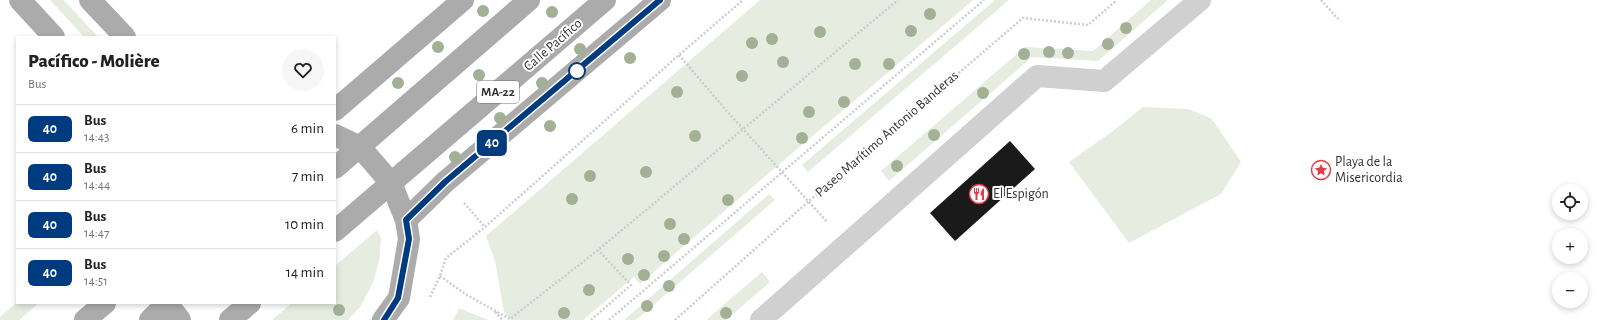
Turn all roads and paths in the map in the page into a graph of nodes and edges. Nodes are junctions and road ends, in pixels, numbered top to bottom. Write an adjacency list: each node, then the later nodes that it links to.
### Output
1 (20, 0): 14 (main road)
2 (90, 0): 15 (main road)
3 (463, 0): 17 (main road)
4 (530, 0): 20 (main road)
5 (605, 0): 23 (main road, Calle Pacífico / MA-22)
6 (660, 0): 25 (main road)
7 (743, 0): 16 (path)
8 (898, 0): 18 (path)
9 (984, 0): 22 (path)
10 (1117, 0): 24 (path, Paseo Marítimo Antonio Banderas)
11 (1200, 0): 42 (street)
12 (1321, 0): 13 (path)
13 (1340, 22)
14 (53, 36)
15 (124, 36)
16 (679, 55): 18 (path); 32 (path)
17 (336, 109)
18 (744, 130): 22 (path); 27 (path)
19 (336, 135): 20 (main road)
20 (360, 147): 21 (main road); 23 (main road)
21 (336, 167)
22 (783, 172): 24 (path); 40 (path)
23 (392, 183): 25 (main road); 26 (main road, Calle Pacífico / MA-22)
24 (809, 201): 41 (path, Paseo Marítimo Antonio Banderas)
25 (406, 220): 37 (main road)
26 (336, 230)
27 (598, 250): 32 (path); 39 (path)
28 (104, 304): 33 (main road)
29 (166, 304): 34 (main road)
30 (168, 304): 35 (main road)
31 (249, 304): 36 (main road)
32 (494, 310): 38 (path)
33 (85, 320)
34 (150, 320)
35 (180, 320)
36 (230, 320)
37 (384, 320)
38 (503, 320)
39 (591, 320)
40 (608, 320)
41 (675, 320)
42 (761, 320)

